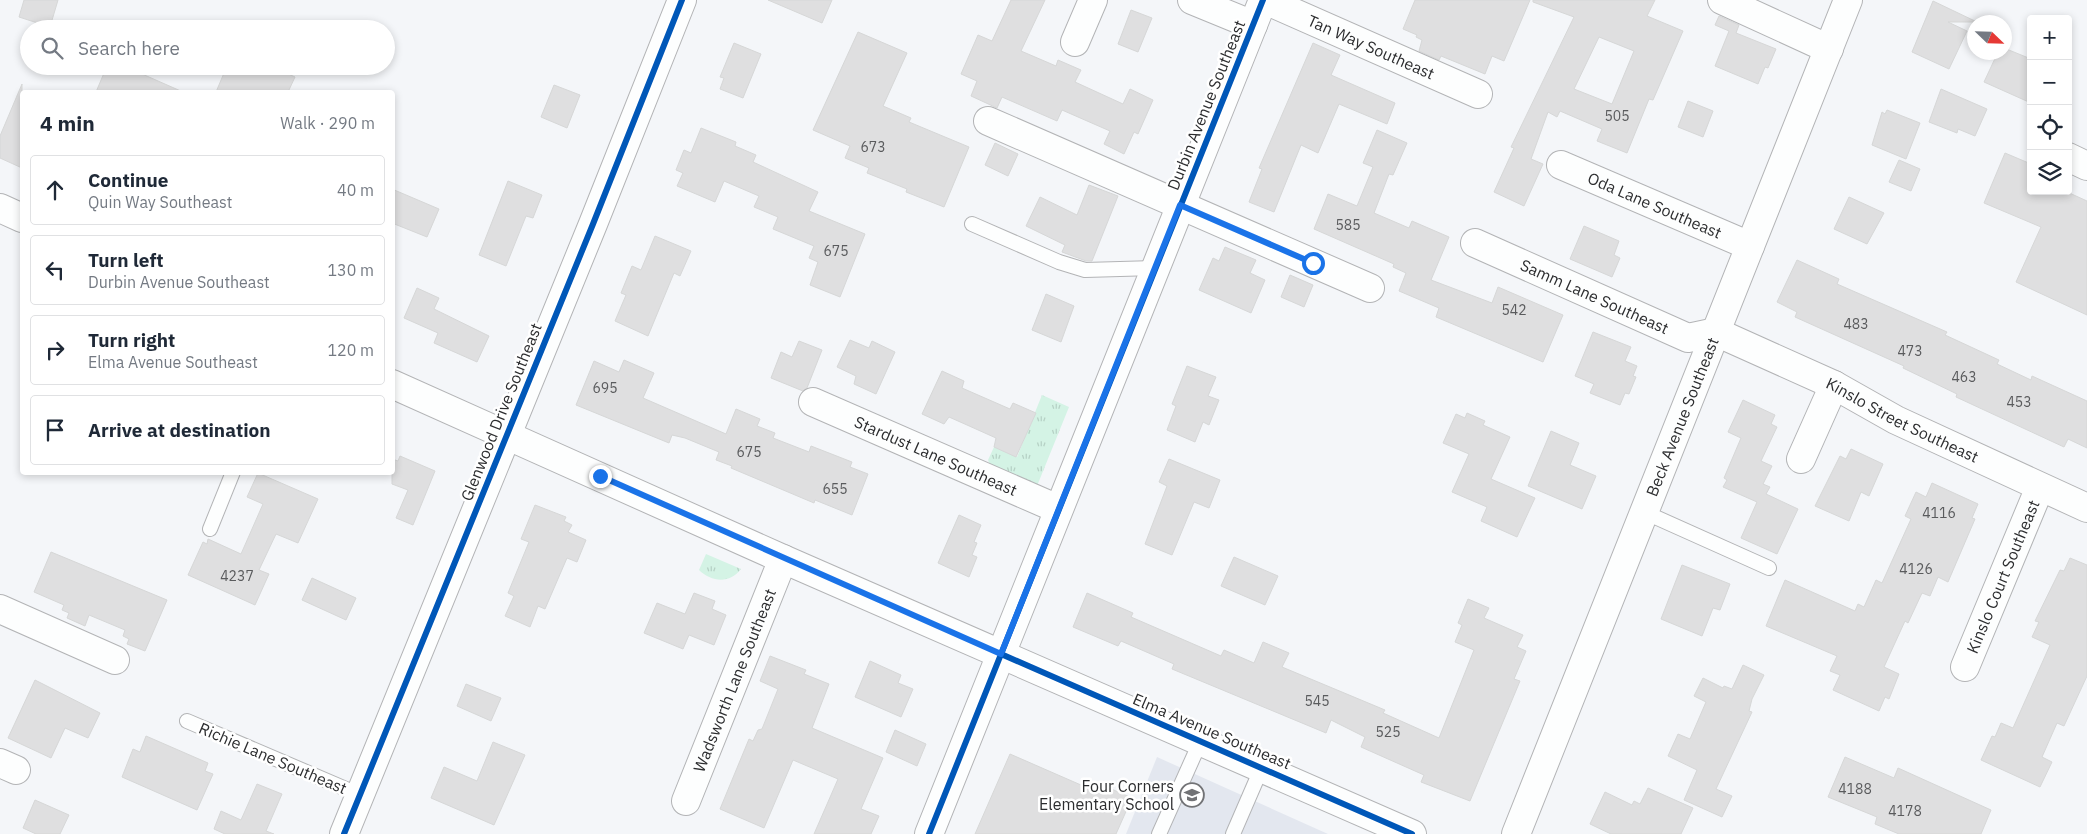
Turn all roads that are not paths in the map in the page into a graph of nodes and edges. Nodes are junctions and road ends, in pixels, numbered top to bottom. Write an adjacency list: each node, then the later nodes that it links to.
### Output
1 (682, 0): 27 (street, Glenwood Drive Southeast)
2 (1093, 0): 8 (street)
3 (1192, 0): 7 (street)
4 (1264, 0): 7 (street, Durbin Avenue Southeast); 10 (street, Tan Way Southeast)
5 (1722, 0): 9 (street)
6 (1848, 0): 9 (street, Beck Avenue Southeast)
7 (1253, 25): 15 (street, Durbin Avenue Southeast)
8 (1075, 42)
9 (1829, 49): 20 (street, Beck Avenue Southeast)
10 (1478, 94)
11 (988, 121): 15 (street)
12 (2072, 159): 14 (street)
13 (1561, 165): 20 (street, Oda Lane Southeast)
14 (2087, 166)
15 (1180, 205): 21 (street, Durbin Avenue Southeast); 22 (street)
16 (0, 208): 17 (street)
17 (20, 217)
18 (972, 224): 21 (lane)
19 (1475, 243): 23 (street, Samm Lane Southeast)
20 (1750, 246): 23 (street, Beck Avenue Southeast)
21 (1155, 268): 32 (street, Durbin Avenue Southeast)
22 (1370, 288)
23 (1716, 332): 25 (street, Kinslo Street Southeast); 33 (street, Beck Avenue Southeast)
24 (395, 385): 27 (street, Elma Avenue Southeast)
25 (1834, 385): 28 (street); 30 (street, Kinslo Street Southeast)
26 (813, 402): 32 (street, Stardust Lane Southeast)
27 (507, 435): 35 (street, Elma Avenue Southeast); 44 (street, Glenwood Drive Southeast)
28 (1801, 459)
29 (232, 475): 34 (lane)
30 (2040, 486): 31 (street, Kinslo Street Southeast); 40 (street, Kinslo Court Southeast)
31 (2087, 508)
32 (1058, 509): 38 (street, Durbin Avenue Southeast)
33 (1644, 512): 36 (lane); 51 (street, Beck Avenue Southeast)
34 (210, 529)
35 (783, 559): 38 (street, Elma Avenue Southeast); 45 (street, Wadsworth Lane Southeast)
36 (1769, 568)
37 (0, 609): 39 (street)
38 (1001, 654): 42 (street, Elma Avenue Southeast); 47 (street, Durbin Avenue Southeast)
39 (116, 660)
40 (1965, 667)
41 (187, 721): 44 (lane, Richie Lane Southeast)
42 (1201, 740): 43 (street, Elma Avenue Southeast); 48 (lane)
43 (1262, 767): 49 (lane); 50 (street, Elma Avenue Southeast)
44 (360, 795): 46 (street, Glenwood Drive Southeast)
45 (686, 801)
46 (344, 834)
47 (929, 834)
48 (1159, 834)
49 (1233, 834)
50 (1412, 834)
51 (1516, 834)

